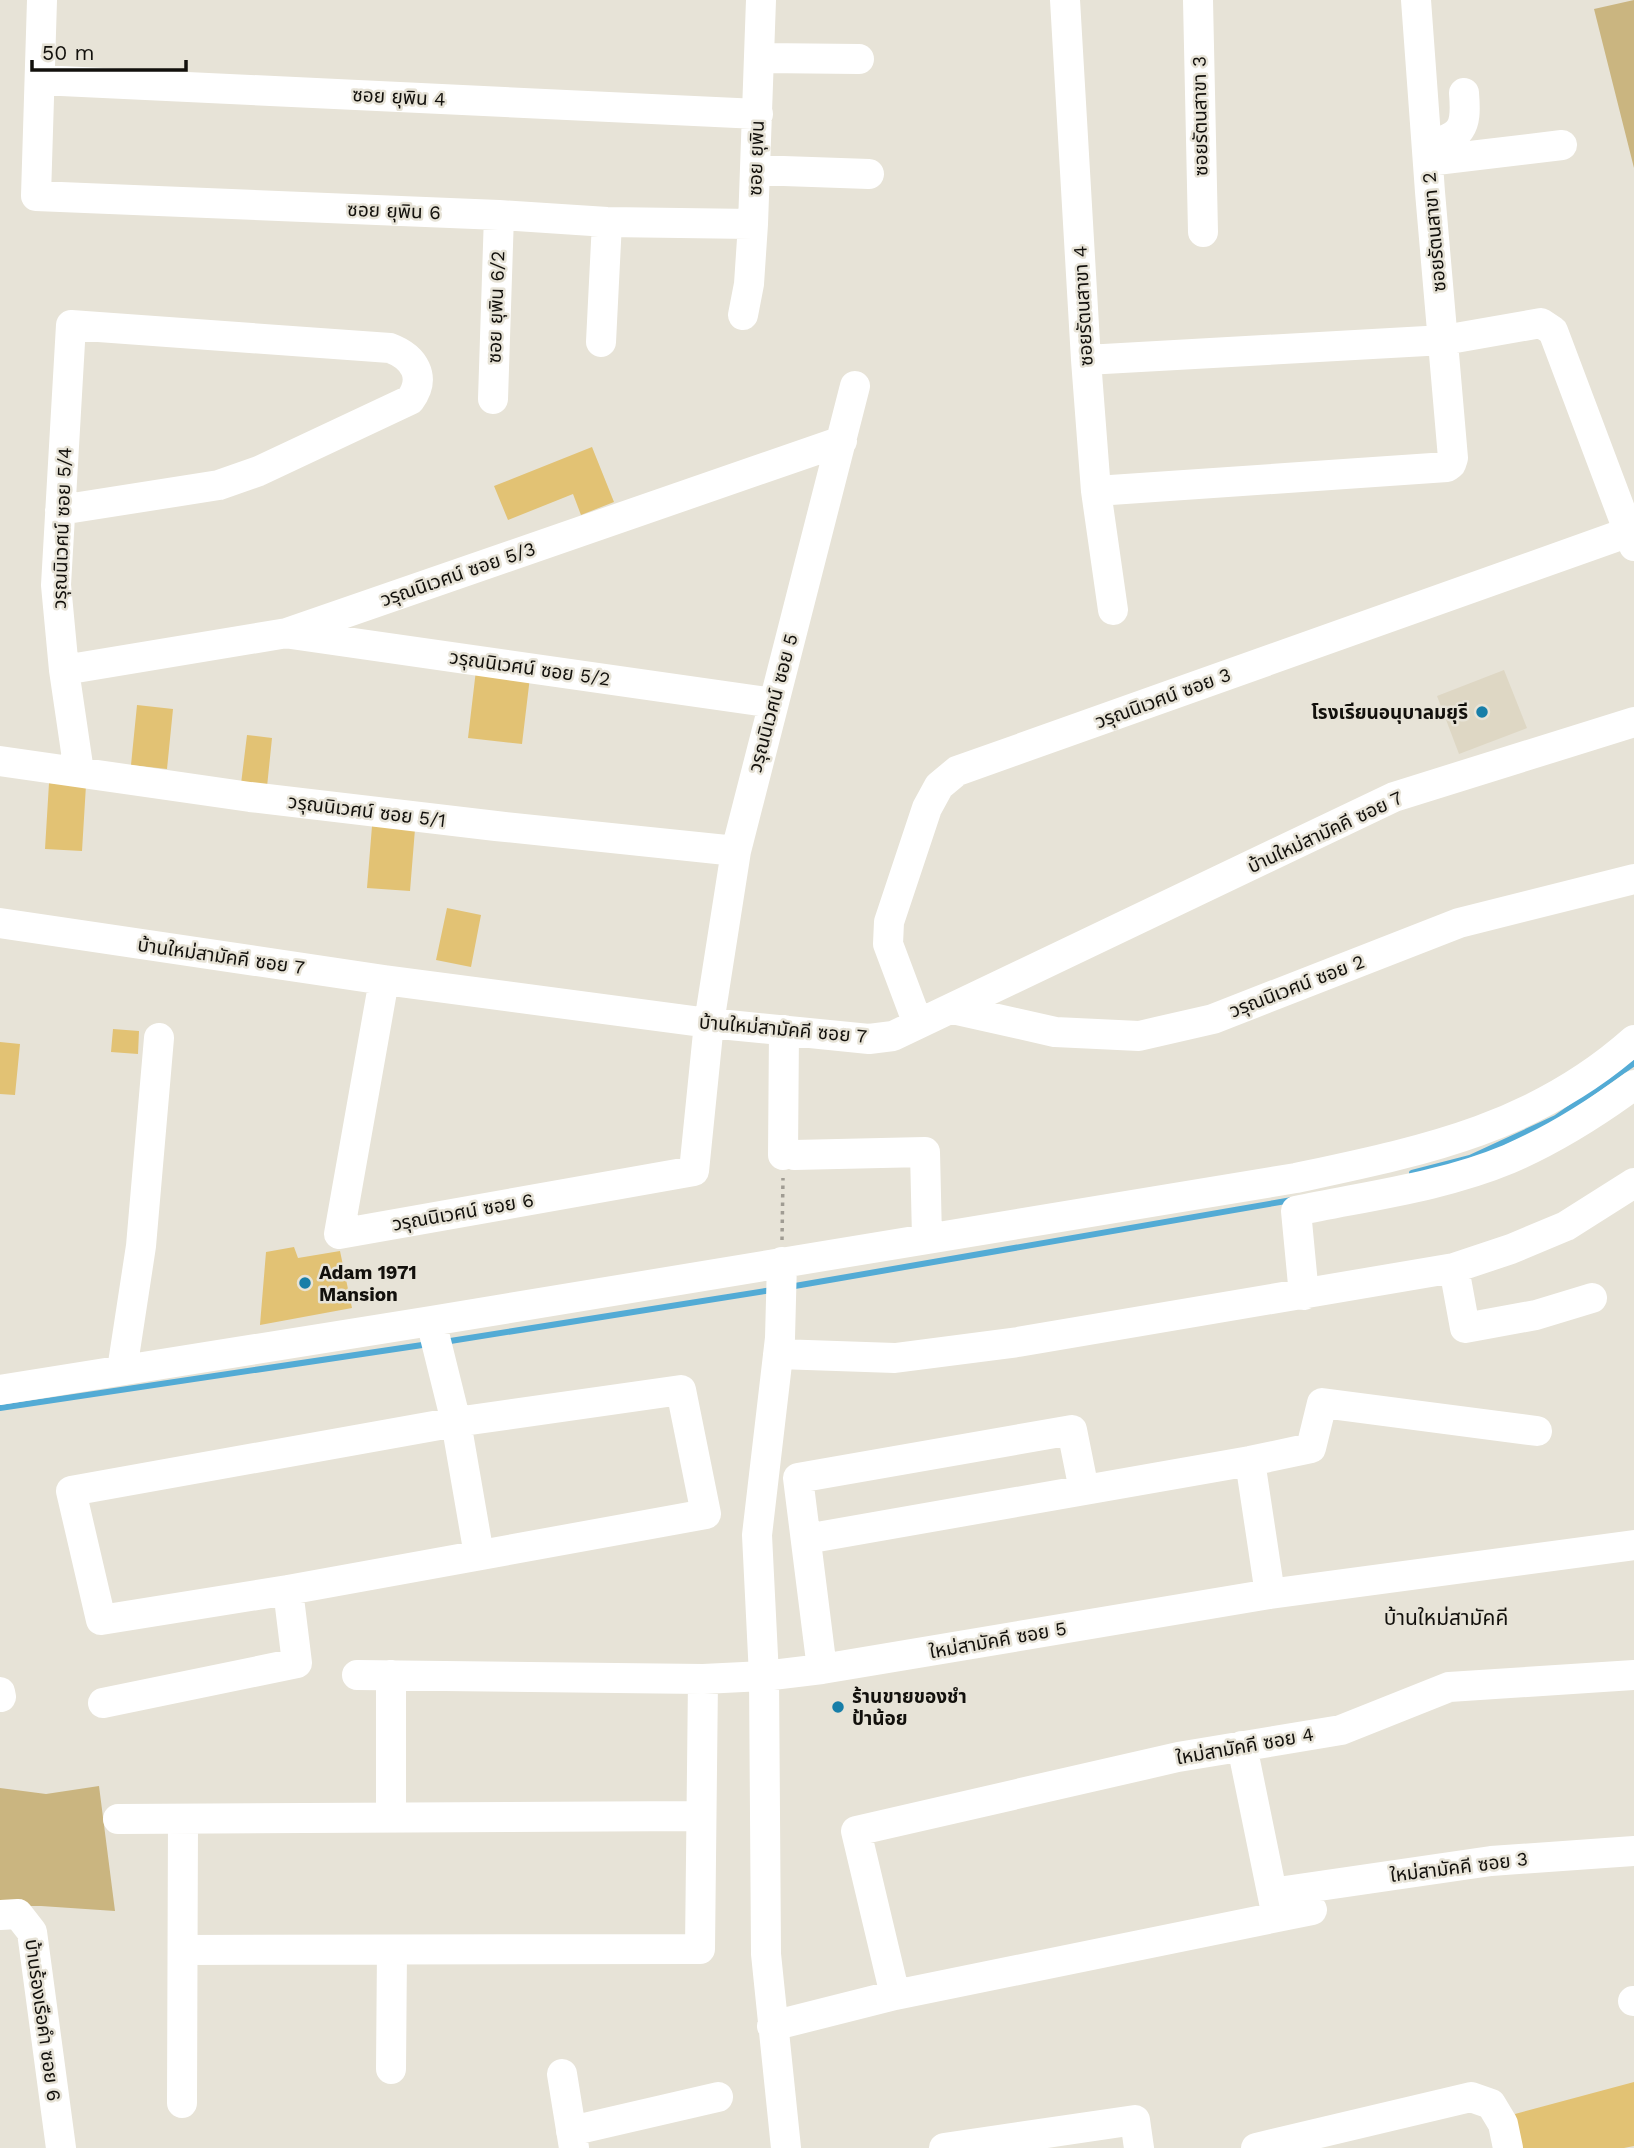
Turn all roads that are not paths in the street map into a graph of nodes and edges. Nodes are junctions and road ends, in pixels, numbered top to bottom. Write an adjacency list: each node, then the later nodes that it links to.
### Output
1 (42, 0): 9 (street)
2 (740, 0): 3 (street)
3 (761, 0): 7 (street, ซอย ยุพิน)
4 (1065, 0): 23 (street, ซอยรัตนสาขา 4)
5 (1198, 0): 19 (street, ซอยรัตนสาขา 3)
6 (1416, 0): 13 (street, ซอยรัตนสาขา 2)
7 (760, 58): 8 (street); 11 (street, ซอย ยุพิน)
8 (859, 60)
9 (40, 80): 11 (street, ซอย ยุพิน 4); 16 (street, ซอย ยุพิน 6)
10 (1465, 93): 13 (street)
11 (758, 114): 14 (street, ซอย ยุพิน)
12 (1562, 145): 13 (street)
13 (1427, 154): 21 (street, ซอยรัตนสาขา 2)
14 (756, 170): 15 (street); 18 (street, ซอย ยุพิน)
15 (869, 174)
16 (499, 215): 17 (street, ซอย ยุพิน 6); 25 (street, ซอย ยุพิน 6/2)
17 (607, 222): 18 (street, ซอย ยุพิน 6); 22 (street)
18 (753, 224): 20 (street, ซอย ยุพิน)
19 (1203, 232)
20 (743, 316)
21 (1444, 340): 23 (street); 27 (street, ซอยรัตนสาขา 2); 29 (street)
22 (601, 342)
23 (1086, 360): 27 (street, ซอยรัตนสาขา 4)
24 (855, 386): 26 (street, วรุณนิเวศน์ ซอย 5)
25 (493, 399)
26 (842, 441): 31 (street, วรุณนิเวศน์ ซอย 5/3); 33 (street, วรุณนิเวศน์ ซอย 5)
27 (1096, 491): 30 (street, ซอยรัตนสาขา 4)
28 (60, 510): 28 (street, วรุณนิเวศน์ ซอย 5/4); 32 (street, วรุณนิเวศน์ ซอย 5/4)
29 (1631, 539): 43 (street, วรุณนิเวศน์ ซอย 3)
30 (1113, 610)
31 (287, 633): 32 (street, วรุณนิเวศน์ ซอย 5/3); 33 (street, วรุณนิเวศน์ ซอย 5/2)
32 (64, 670): 36 (street, วรุณนิเวศน์ ซอย 5/4)
33 (773, 703): 37 (street, วรุณนิเวศน์ ซอย 5)
34 (1634, 722): 41 (street, บ้านใหม่สามัคคี ซอย 7)
35 (0, 761): 36 (street, วรุณนิเวศน์ ซอย 5/1)
36 (79, 772): 37 (street, วรุณนิเวศน์ ซอย 5/1)
37 (736, 851): 42 (street, วรุณนิเวศน์ ซอย 5)
38 (1634, 879): 41 (street, วรุณนิเวศน์ ซอย 2)
39 (0, 923): 40 (street, บ้านใหม่สามัคคี ซอย 7)
40 (384, 980): 42 (street, บ้านใหม่สามัคคี ซอย 7); 42 (street, วรุณนิเวศน์ ซอย 6)
41 (953, 1009): 43 (street, บ้านใหม่สามัคคี ซอย 7)
42 (709, 1023): 44 (street, บ้านใหม่สามัคคี ซอย 7)
43 (918, 1024): 44 (street, บ้านใหม่สามัคคี ซอย 7)
44 (784, 1030): 49 (street)
45 (159, 1038): 56 (street)
46 (1634, 1040): 49 (street)
47 (1634, 1085): 52 (street)
48 (1634, 1183): 50 (street)
49 (927, 1238): 51 (street)
50 (1454, 1268): 52 (street); 53 (street)
51 (781, 1275): 54 (street); 55 (street)
52 (1304, 1295): 55 (street)
53 (1592, 1298)
54 (431, 1321): 56 (street); 58 (street)
55 (778, 1354): 71 (street)
56 (122, 1370): 57 (street)
57 (0, 1390)
58 (456, 1422): 64 (street); 64 (street); 65 (street)
59 (1536, 1431): 60 (street)
60 (1250, 1461): 61 (street); 66 (street)
61 (1084, 1490): 62 (street); 62 (street)
62 (806, 1539): 67 (street)
63 (1634, 1545): 66 (street, ใหม่สามัคคี ซอย 5)
64 (479, 1555): 65 (street)
65 (288, 1590): 73 (street)
66 (1270, 1594): 67 (street, ใหม่สามัคคี ซอย 5)
67 (822, 1669): 71 (street, ใหม่สามัคคี ซอย 5)
68 (357, 1675): 69 (street, ใหม่สามัคคี ซอย 5)
69 (391, 1675): 72 (street, ใหม่สามัคคี ซอย 5); 76 (street)
70 (1634, 1675): 74 (street, ใหม่สามัคคี ซอย 4)
71 (764, 1676): 72 (street, ใหม่สามัคคี ซอย 5); 86 (street)
72 (703, 1679): 75 (street)
73 (103, 1703)
74 (1242, 1746): 80 (street); 85 (street, ใหม่สามัคคี ซอย 4)
75 (701, 1816): 76 (street); 83 (street)
76 (391, 1818): 78 (street)
77 (118, 1819): 78 (street)
78 (183, 1819): 84 (street)
79 (1634, 1851): 80 (street, ใหม่สามัคคี ซอย 3)
80 (1281, 1904): 81 (street); 85 (street)
81 (1312, 1910)
82 (0, 1915): 94 (street, บ้านร้องเรือคำ ซอย 6)
83 (391, 1950): 84 (street); 87 (street)
84 (183, 1951): 90 (street)
85 (895, 1995): 86 (street)
86 (772, 2026): 95 (street)
87 (391, 2069)
88 (562, 2074): 92 (street)
89 (718, 2097): 92 (street)
90 (183, 2103)
91 (1137, 2134): 93 (street)
92 (572, 2139)
93 (1018, 2143): 96 (street)
94 (61, 2148)
95 (786, 2148)
96 (944, 2148)
97 (1256, 2148): 98 (street)
98 (1508, 2148)

